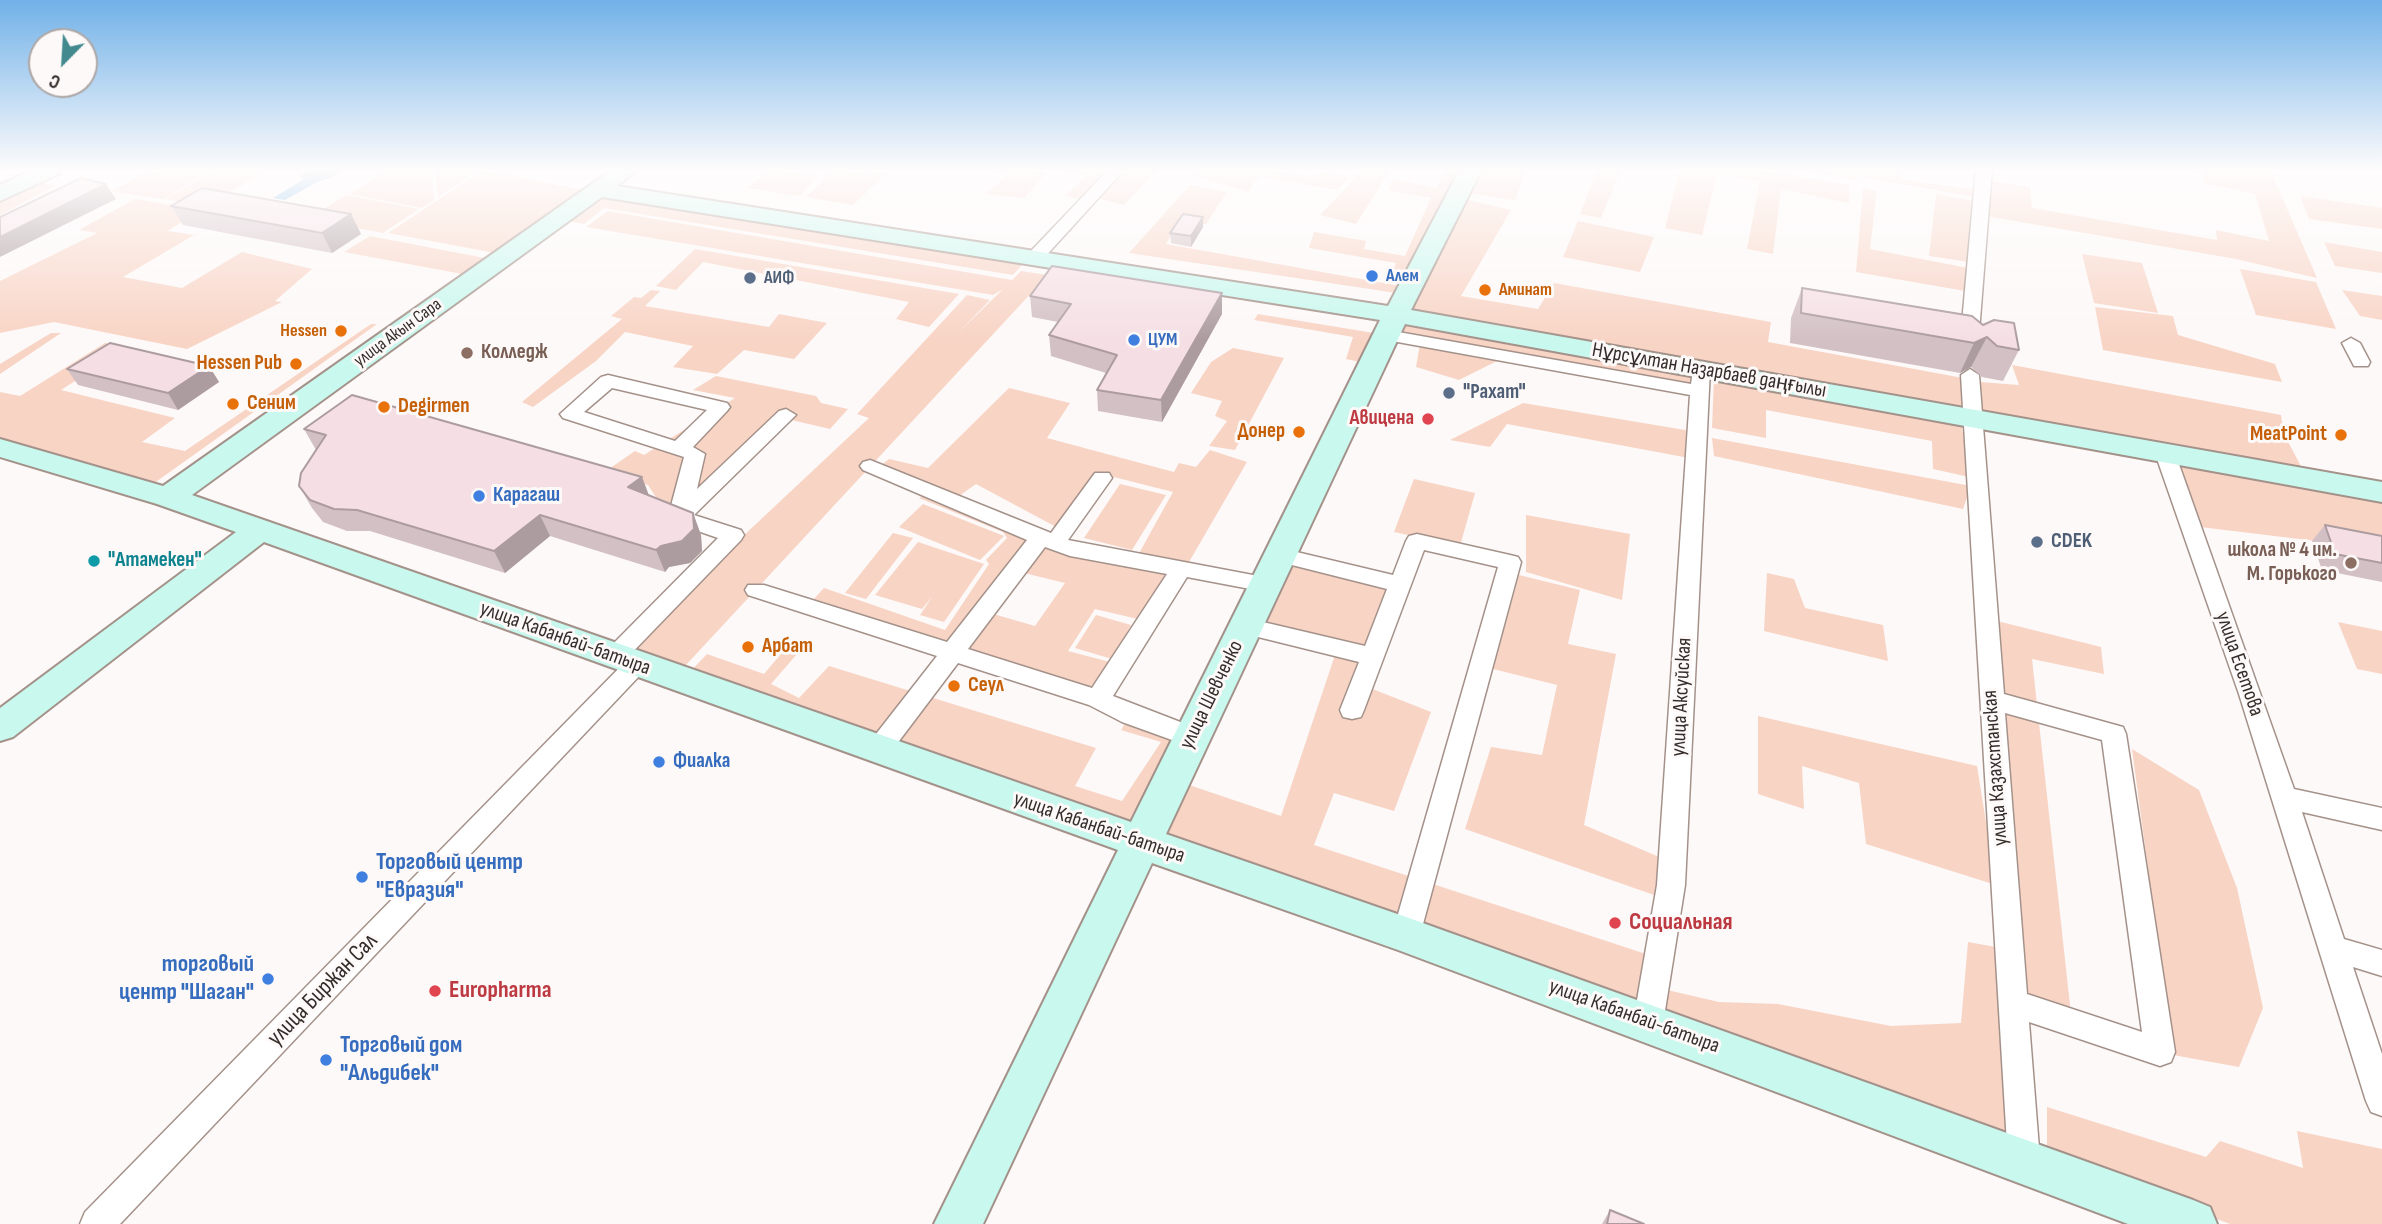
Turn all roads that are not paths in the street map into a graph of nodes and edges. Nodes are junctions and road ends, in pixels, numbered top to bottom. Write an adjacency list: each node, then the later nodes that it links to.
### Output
1 (547, 226): 21 (main road, улица Акын Сара)
2 (838, 226): 6 (main road, Нұрсұлтан Назарбаев даңғылы)
3 (1064, 226): 6 (street)
4 (1442, 226): 7 (main road, улица Шевченко)
5 (1979, 226): 9 (street)
6 (1036, 256): 7 (main road, Нұрсұлтан Назарбаев даңғылы)
7 (1391, 325): 12 (main road, Нұрсұлтан Назарбаев даңғылы); 25 (main road, улица Шевченко)
8 (2351, 343): 10 (street)
9 (1969, 348)
10 (2361, 362)
11 (1970, 375): 14 (street, улица Казахстанская)
12 (1701, 380): 14 (main road, Нұрсұлтан Назарбаев даңғылы); 47 (street, улица Аксуйская)
13 (786, 415): 22 (street)
14 (1971, 418): 17 (main road, Нұрсұлтан Назарбаев даңғылы); 35 (street, улица Казахстанская)
15 (0, 448): 21 (main road, улица Кабанбай-батыра)
16 (679, 449): 16 (street); 22 (street)
17 (2165, 453): 20 (main road, Нұрсұлтан Назарбаев даңғылы); 40 (street, улица Есетова)
18 (870, 466): 24 (street)
19 (1102, 478): 24 (street)
20 (2382, 492)
21 (168, 497): 23 (main road, улица Кабанбай-батыра)
22 (679, 517): 33 (street, улица Биржан Сал)
23 (260, 529): 33 (main road, улица Кабанбай-батыра); 37 (main road)
24 (1048, 540): 26 (street); 31 (street)
25 (1280, 555): 27 (main road, улица Шевченко); 28 (street)
26 (1181, 569): 27 (street); 34 (street)
27 (1266, 584): 30 (main road, улица Шевченко)
28 (1400, 584): 32 (street); 43 (street)
29 (755, 590): 31 (street)
30 (1246, 626): 32 (street); 38 (main road, улица Шевченко)
31 (952, 654): 34 (street); 39 (street)
32 (1373, 657): 36 (street)
33 (625, 661): 39 (main road, улица Кабанбай-батыра); 50 (street, улица Биржан Сал)
34 (1098, 699): 38 (street)
35 (1991, 699): 46 (street, улица Казахстанская); 46 (street)
36 (1352, 709)
37 (0, 727)
38 (1192, 737): 42 (main road, улица Шевченко)
39 (878, 750): 42 (main road, улица Кабанбай-батыра)
40 (2283, 797): 41 (street); 44 (street, улица Есетова)
41 (2382, 818)
42 (1141, 843): 43 (main road, улица Кабанбай-батыра); 51 (main road, улица Шевченко)
43 (1406, 935): 47 (main road, улица Кабанбай-батыра)
44 (2333, 948): 45 (street); 48 (street, улица Есетова)
45 (2382, 963)
46 (2013, 1003): 49 (street, улица Казахстанская)
47 (1648, 1023): 49 (main road, улица Кабанбай-батыра)
48 (2382, 1101)
49 (2024, 1161): 52 (main road, улица Кабанбай-батыра)
50 (97, 1224)
51 (958, 1224)
52 (2193, 1224)

